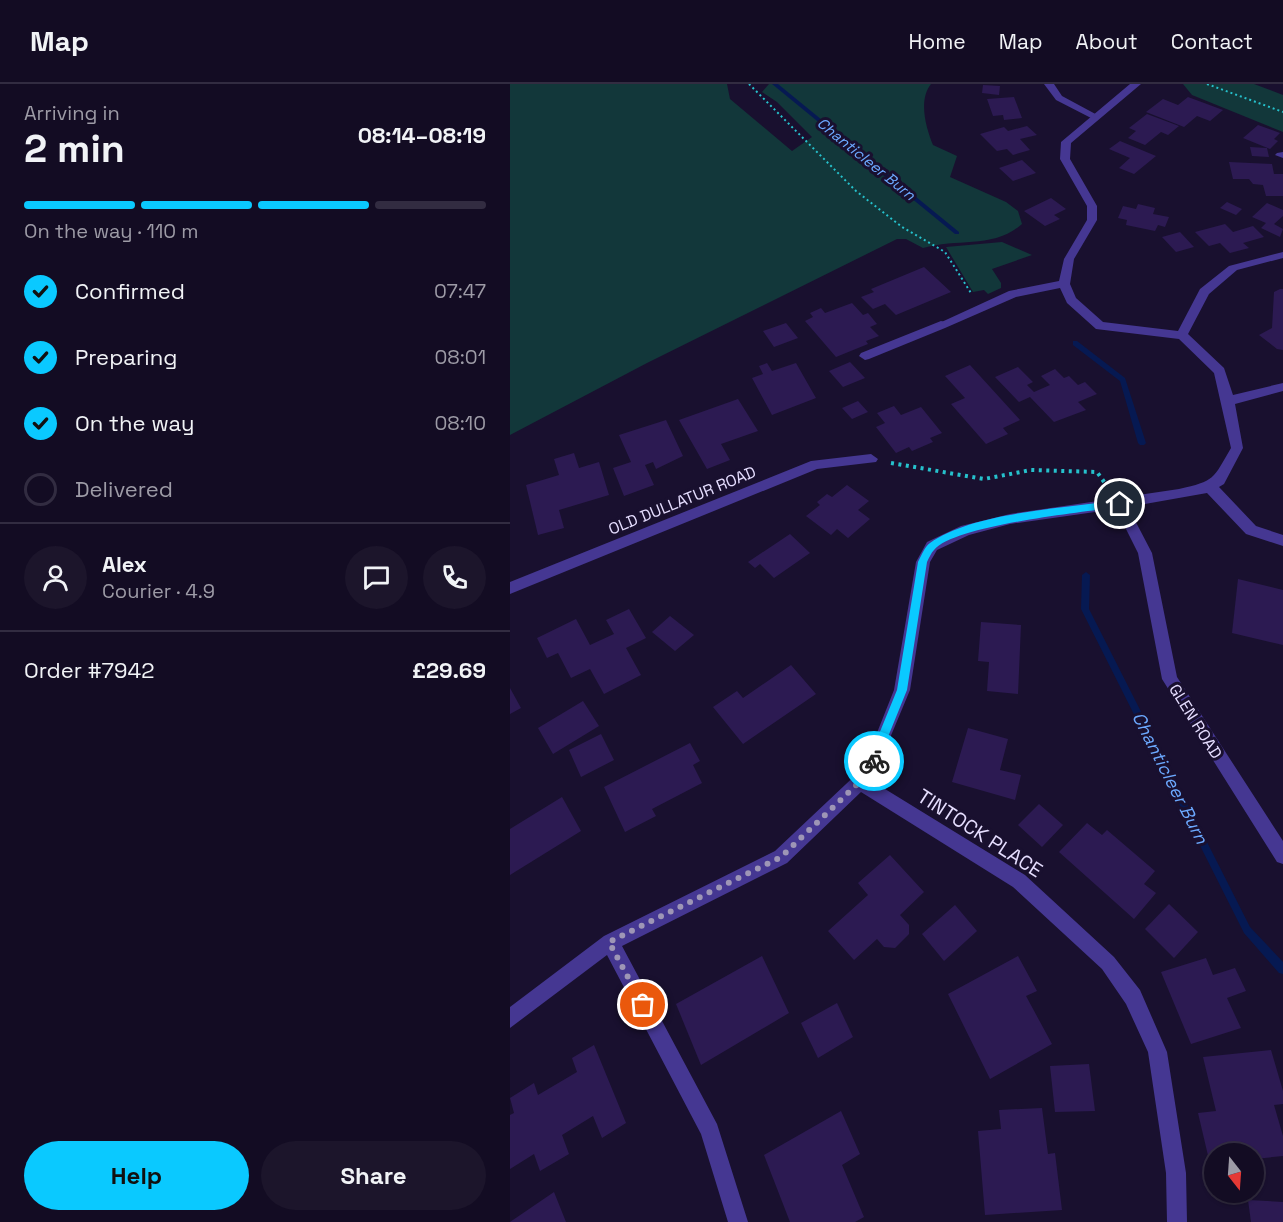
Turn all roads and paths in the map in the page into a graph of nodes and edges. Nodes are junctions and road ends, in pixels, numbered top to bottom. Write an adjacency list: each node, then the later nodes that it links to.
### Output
1 (749, 84): 9 (path)
2 (1049, 84): 6 (street)
3 (1136, 84): 6 (street)
4 (1207, 84): 5 (path)
5 (1283, 112)
6 (1096, 117): 8 (street)
7 (1283, 255): 10 (street)
8 (1064, 284): 9 (street); 10 (street)
9 (986, 307): 11 (street)
10 (1182, 335): 13 (street)
11 (865, 356)
12 (1283, 387): 13 (street)
13 (1228, 400): 15 (street)
14 (871, 459): 16 (path); 18 (street, OLD DULLATUR ROAD)
15 (1210, 487): 16 (street); 17 (street)
16 (1120, 504): 19 (street); 20 (street, GLEN ROAD)
17 (1283, 541)
18 (510, 588)
19 (859, 782): 21 (street); 24 (street, TINTOCK PLACE)
20 (1283, 856)
21 (609, 942): 22 (street); 23 (street)
22 (510, 1019)
23 (738, 1222)
24 (1177, 1222)

